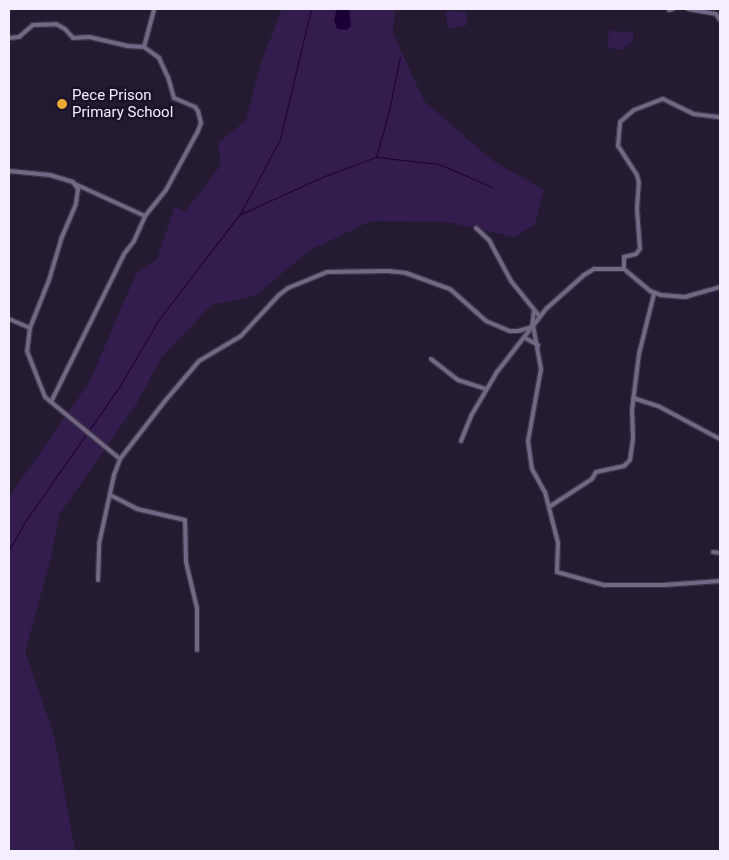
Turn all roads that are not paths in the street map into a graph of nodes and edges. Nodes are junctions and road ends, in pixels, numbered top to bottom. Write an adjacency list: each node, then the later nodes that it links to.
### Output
1 (154, 9): 5 (street)
2 (688, 9): 3 (street)
3 (720, 20)
4 (9, 38): 5 (street)
5 (144, 47): 9 (street)
6 (720, 118): 11 (street)
7 (9, 171): 8 (street)
8 (75, 184): 9 (street); 18 (street)
9 (145, 216): 24 (street)
10 (476, 228): 14 (street)
11 (624, 269): 13 (street); 15 (street)
12 (720, 287): 13 (street)
13 (654, 294): 23 (street)
14 (534, 311): 15 (street); 17 (street)
15 (540, 317): 17 (street)
16 (9, 319): 18 (street)
17 (532, 326): 19 (street); 20 (street); 27 (street)
18 (30, 328): 24 (street)
19 (525, 338): 20 (street); 22 (street)
20 (538, 345): 29 (street)
21 (431, 359): 22 (street)
22 (486, 389): 26 (street)
23 (634, 398): 25 (street); 29 (street)
24 (51, 402): 27 (street)
25 (720, 439)
26 (461, 441)
27 (120, 459): 28 (street)
28 (110, 495): 32 (street); 34 (street)
29 (549, 507): 33 (street)
30 (712, 552): 31 (street)
31 (720, 553)
32 (98, 580)
33 (720, 581)
34 (196, 650)

